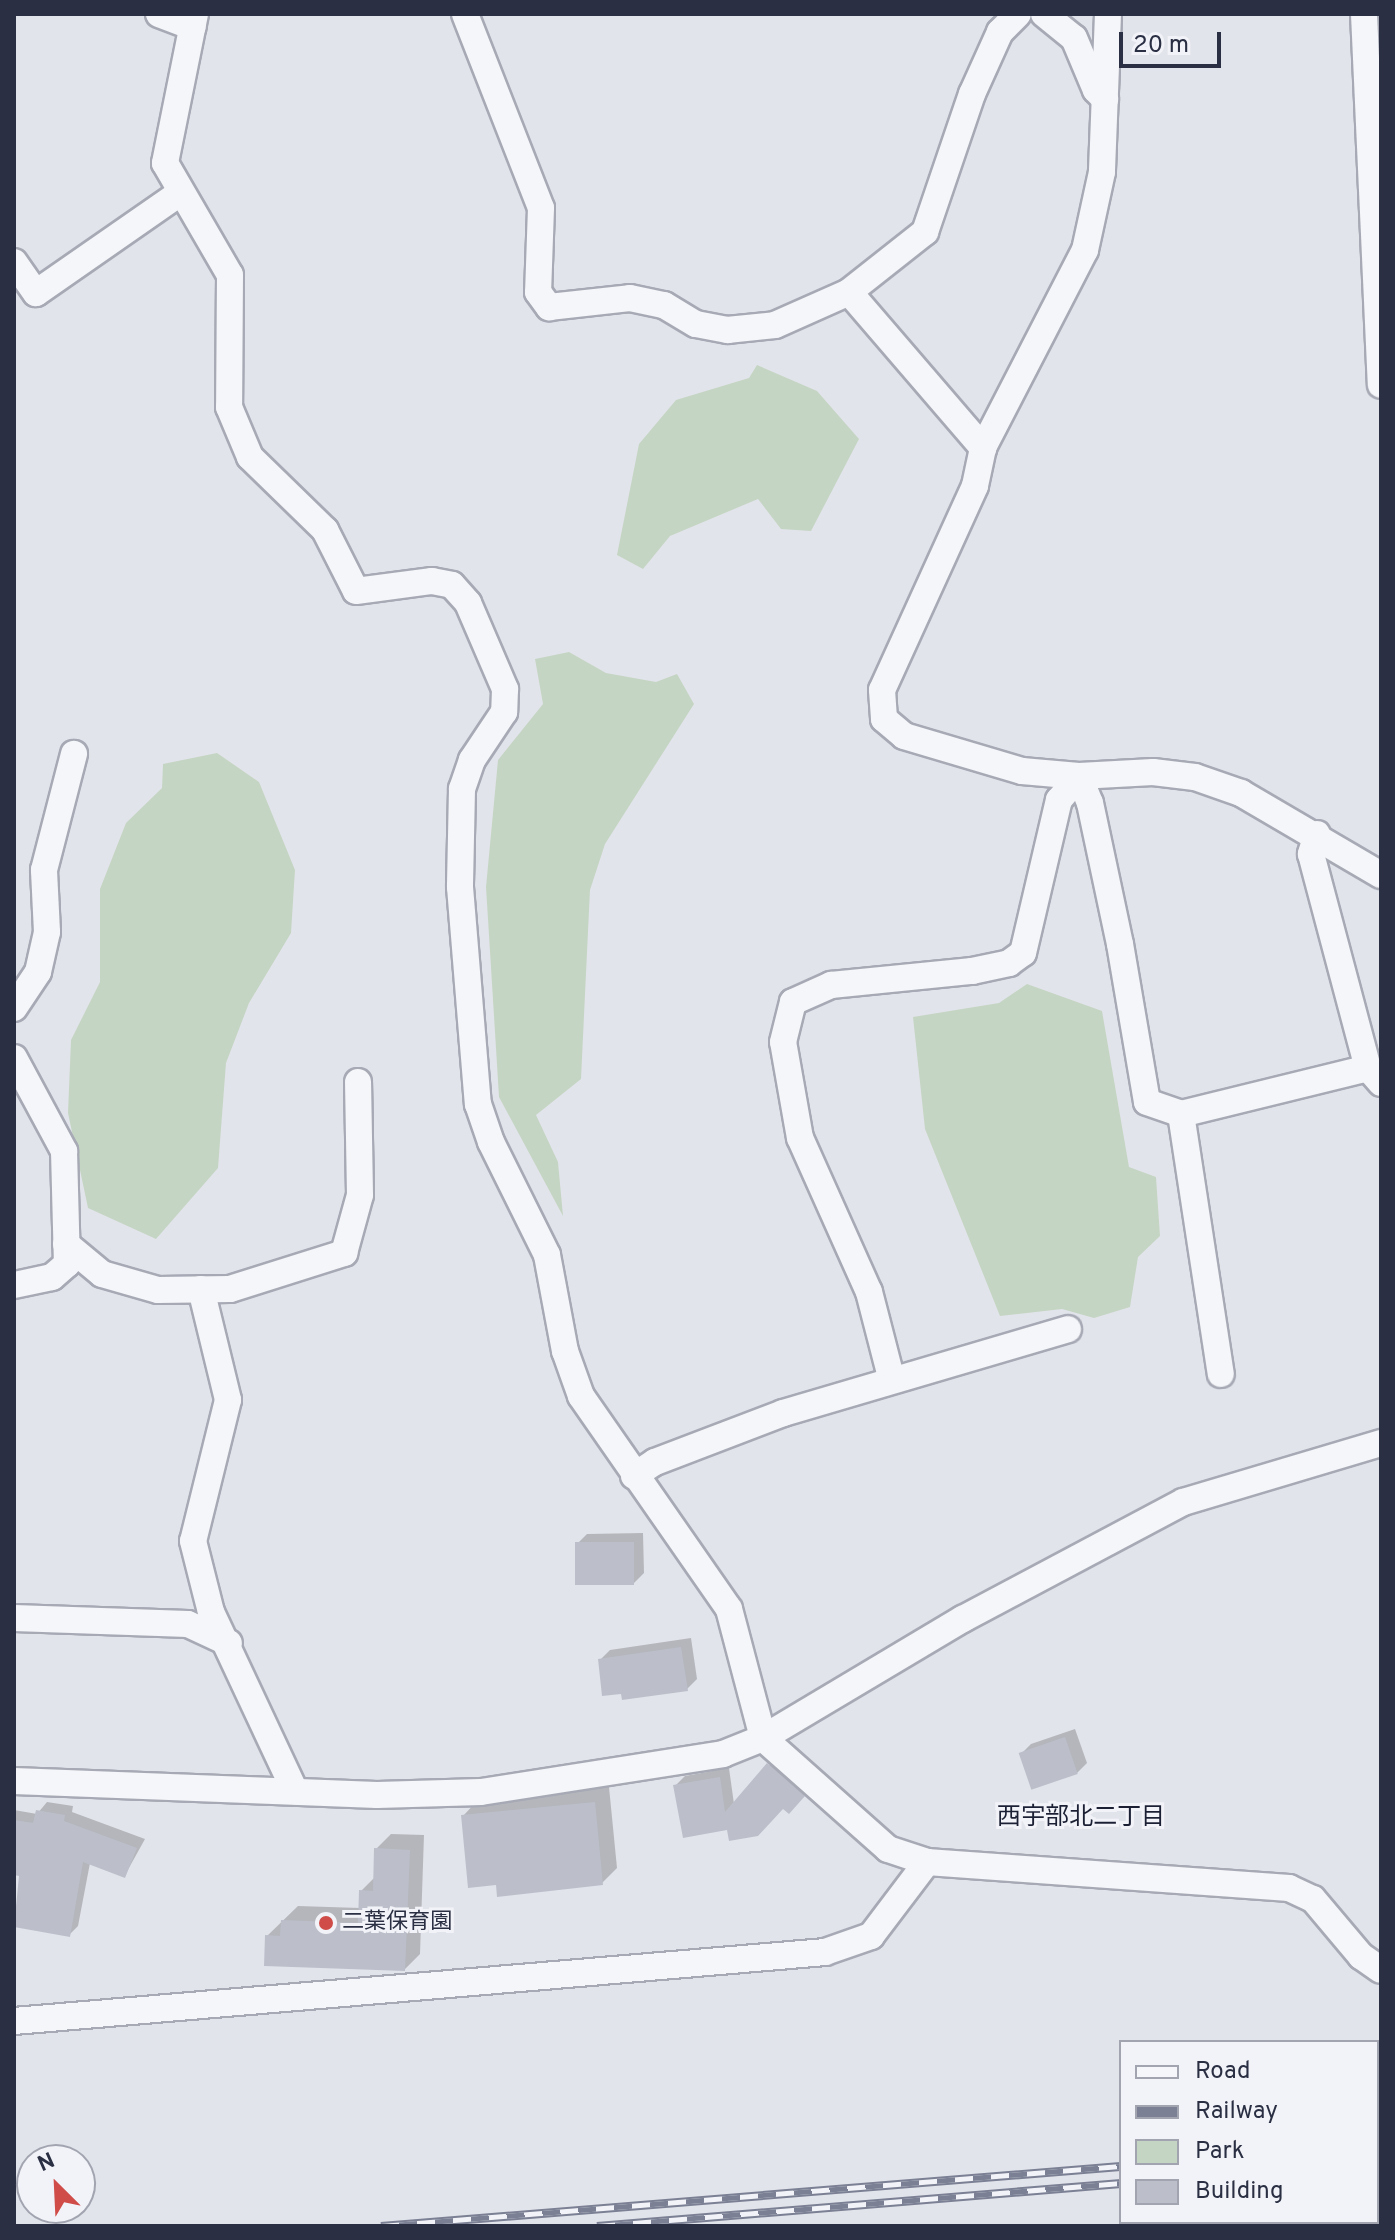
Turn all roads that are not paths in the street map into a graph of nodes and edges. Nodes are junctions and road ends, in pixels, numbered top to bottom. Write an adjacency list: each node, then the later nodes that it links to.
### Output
1 (159, 14): 7 (street)
2 (465, 14): 12 (street)
3 (1018, 14): 12 (street)
4 (1044, 14): 8 (street)
5 (1108, 14): 8 (street)
6 (1364, 14): 9 (street)
7 (194, 21): 10 (street)
8 (1106, 100): 14 (street)
9 (1375, 172): 13 (street)
10 (180, 193): 11 (street); 31 (street)
11 (14, 262)
12 (849, 292): 14 (street)
13 (1381, 385)
14 (983, 448): 16 (street)
15 (74, 754): 19 (street)
16 (1079, 776): 17 (street); 23 (street); 29 (street)
17 (1317, 834): 18 (street); 21 (street)
18 (1381, 875)
19 (14, 1008)
20 (14, 1058): 24 (street)
21 (1375, 1076): 23 (street)
22 (358, 1082): 26 (street)
23 (1181, 1114): 28 (street)
24 (66, 1244): 25 (street); 26 (street)
25 (14, 1285)
26 (201, 1289): 33 (street)
27 (1068, 1329): 29 (street)
28 (1221, 1374)
29 (891, 1377): 31 (street)
30 (1381, 1443): 34 (street)
31 (634, 1476): 34 (street)
32 (14, 1618): 33 (street)
33 (229, 1643): 36 (street)
34 (763, 1738): 36 (street); 37 (street)
35 (14, 1781): 36 (street)
36 (295, 1791)
37 (927, 1862): 38 (street); 39 (street)
38 (1381, 1970)
39 (14, 2021)

